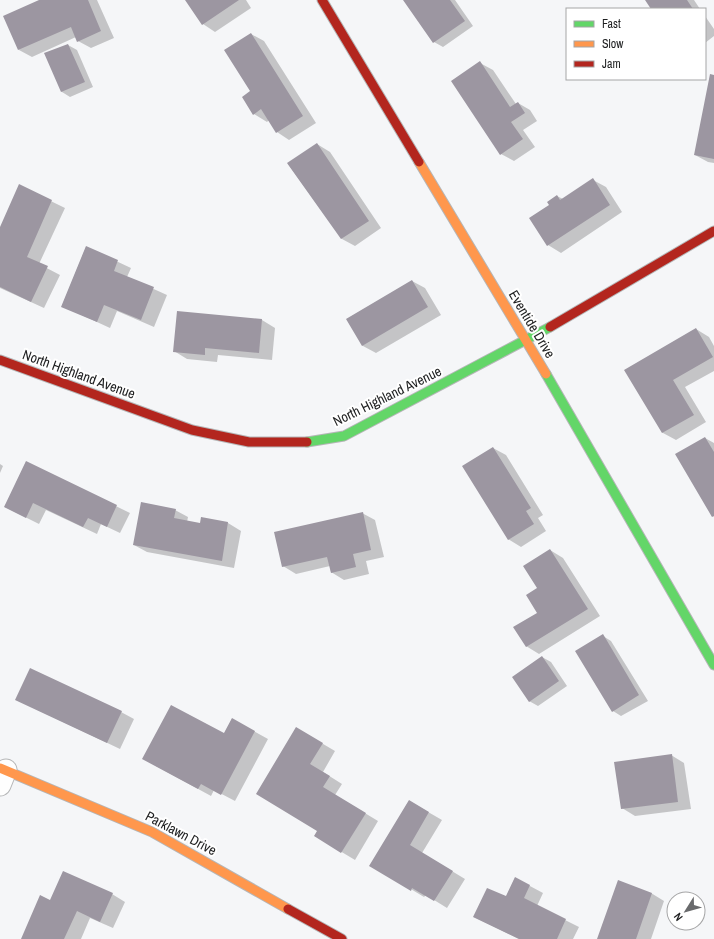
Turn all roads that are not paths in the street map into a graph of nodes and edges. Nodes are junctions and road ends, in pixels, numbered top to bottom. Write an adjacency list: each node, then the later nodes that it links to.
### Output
1 (322, 0): 3 (street, Eventide Drive)
2 (714, 231): 3 (street, North Highland Avenue)
3 (527, 341): 4 (street, North Highland Avenue); 5 (street, Eventide Drive)
4 (0, 360)
5 (714, 665)
6 (2, 774): 7 (street, Parklawn Drive)
7 (342, 939)

